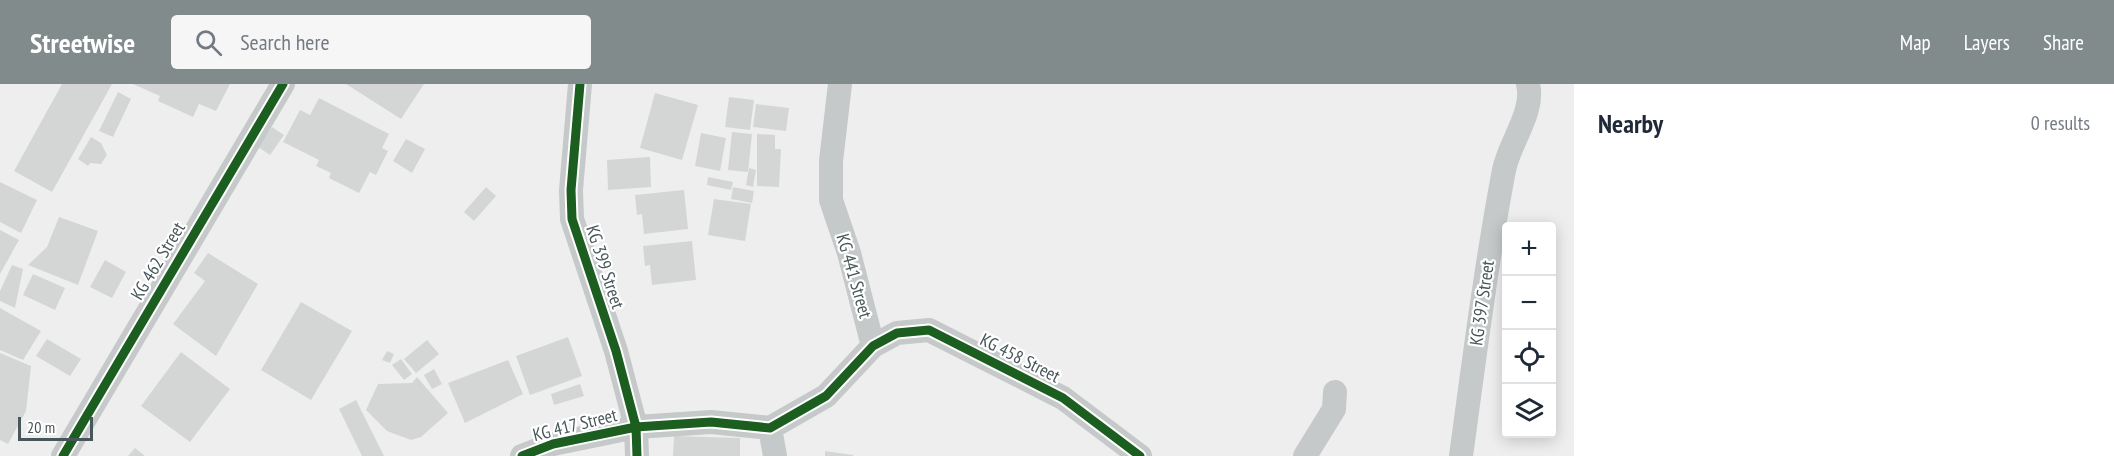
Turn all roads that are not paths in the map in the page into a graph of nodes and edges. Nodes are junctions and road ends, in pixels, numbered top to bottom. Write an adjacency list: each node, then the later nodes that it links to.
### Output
1 (283, 84): 9 (street, KG 462 Street)
2 (580, 84): 7 (street, KG 399 Street)
3 (840, 84): 5 (street, KG 441 Street)
4 (1528, 84): 15 (street, KG 397 Street)
5 (873, 346): 8 (street); 13 (street, KG 458 Street)
6 (1335, 392): 14 (street)
7 (636, 427): 8 (street); 10 (street, KG 417 Street); 11 (street, KG 399 Street)
8 (770, 428): 12 (street)
9 (63, 456)
10 (522, 456)
11 (637, 456)
12 (774, 456)
13 (1140, 456)
14 (1305, 456)
15 (1461, 456)

